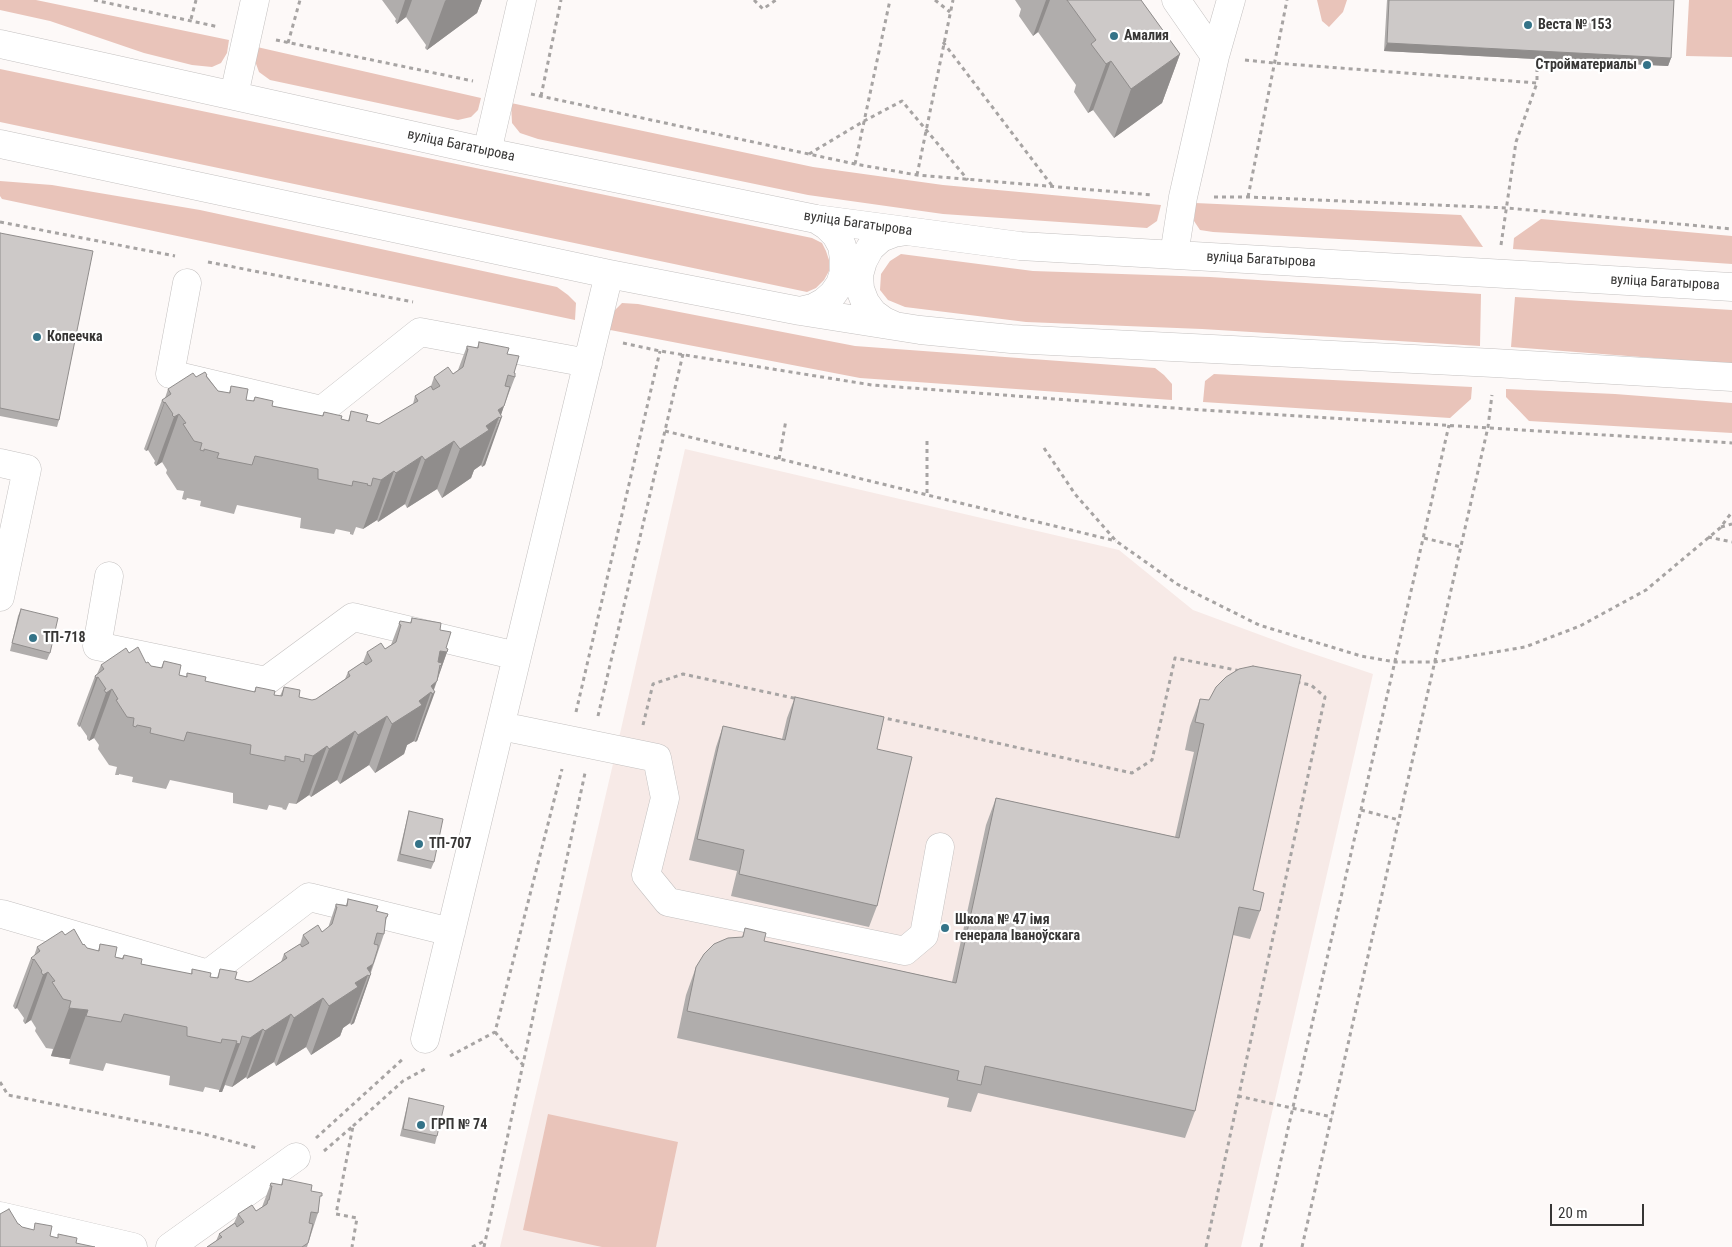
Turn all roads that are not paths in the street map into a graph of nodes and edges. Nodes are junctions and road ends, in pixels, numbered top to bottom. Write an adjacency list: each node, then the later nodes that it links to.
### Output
1 (255, 0): 7 (street)
2 (522, 0): 9 (street)
3 (1176, 0): 6 (street)
4 (1232, 0): 6 (street)
5 (0, 44): 7 (street, вуліца Багатырова)
6 (1215, 56): 12 (street)
7 (234, 95): 9 (street, вуліца Багатырова)
8 (0, 144): 13 (street)
9 (487, 152): 10 (street, вуліца Багатырова)
10 (816, 219): 11 (street, вуліца Багатырова); 16 (street)
11 (909, 231): 12 (street, вуліца Багатырова); 17 (street)
12 (1174, 255): 15 (street, вуліца Багатырова)
13 (610, 274): 16 (street); 18 (street)
14 (187, 283): 18 (street)
15 (1732, 287)
16 (800, 311): 17 (street)
17 (896, 326): 19 (street)
18 (591, 350): 24 (street)
19 (1732, 377)
20 (0, 463): 21 (street)
21 (4, 562): 23 (street)
22 (109, 576): 24 (street)
23 (0, 597)
24 (517, 656): 25 (street)
25 (501, 726): 26 (street); 28 (street)
26 (940, 847)
27 (2, 914): 28 (street)
28 (451, 932): 29 (street)
29 (425, 1039)
30 (307, 1157): 33 (street)
31 (0, 1216): 32 (street)
32 (132, 1247)
33 (170, 1247)

